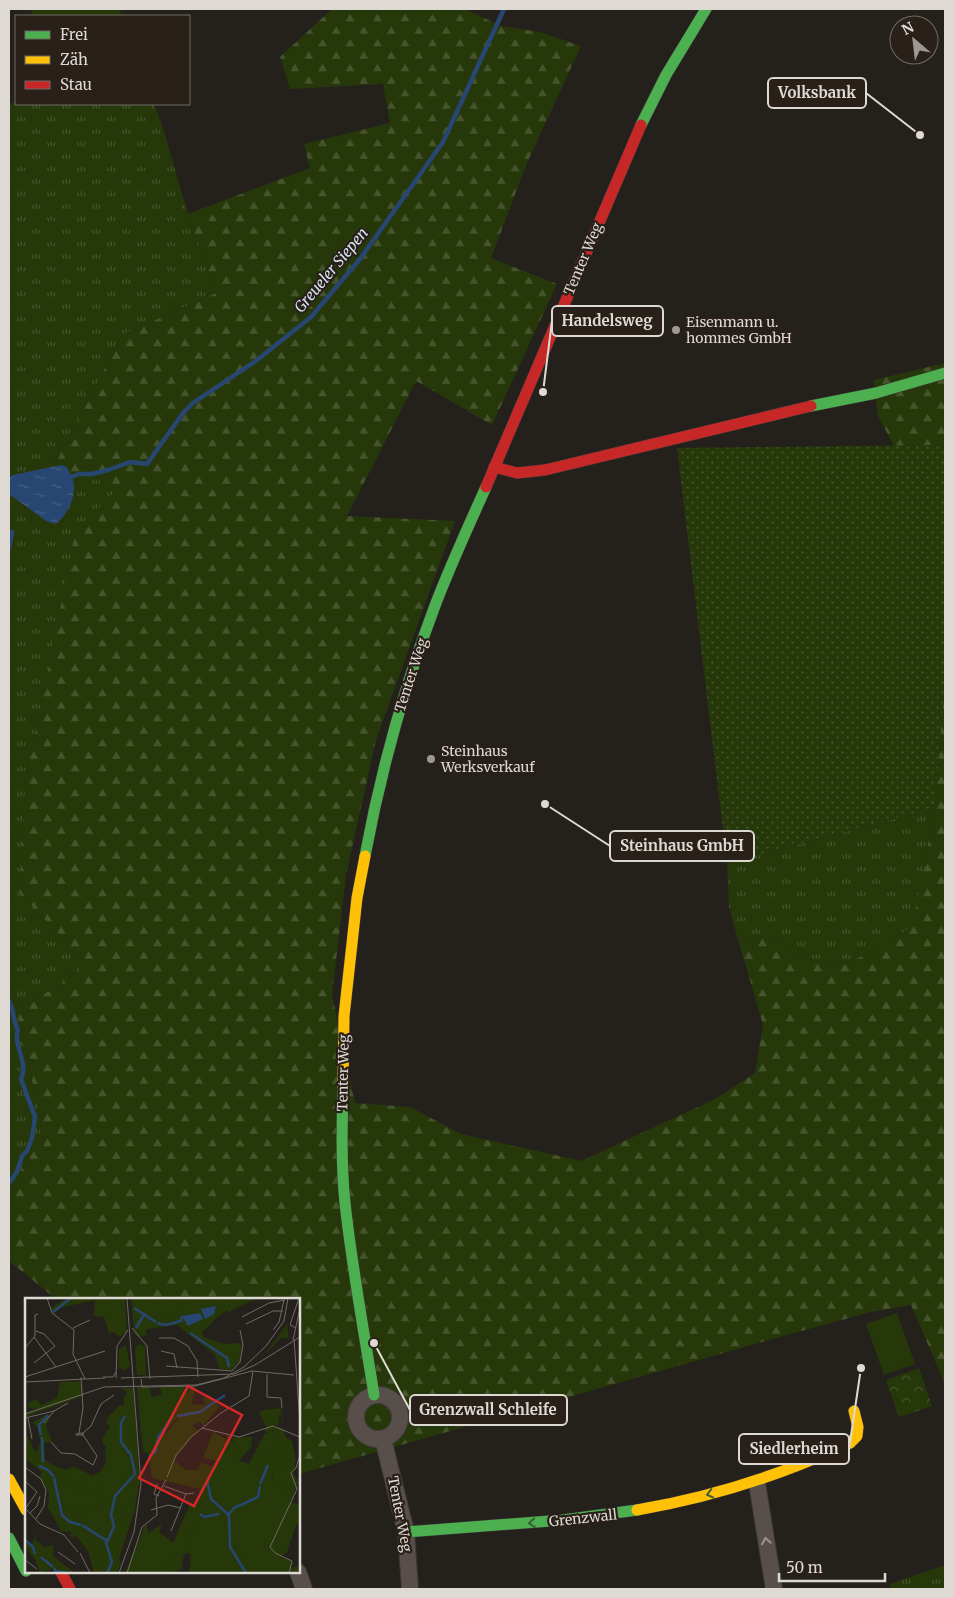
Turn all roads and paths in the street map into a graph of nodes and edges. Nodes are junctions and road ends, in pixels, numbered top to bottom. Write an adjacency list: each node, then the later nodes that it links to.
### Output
1 (706, 9): 3 (main road, Tenter Weg)
2 (945, 373): 3 (main road)
3 (494, 466): 4 (main road, Tenter Weg)
4 (374, 1395): 6 (street); 6 (street)
5 (854, 1411): 8 (main road, Grenzwall)
6 (383, 1439): 10 (street, Tenter Weg)
7 (9, 1479): 9 (main road)
8 (757, 1483): 10 (main road, Grenzwall, one-way to 10); 18 (street, one-way to 8)
9 (25, 1508)
10 (406, 1532): 17 (street, Tenter Weg)
11 (9, 1538): 12 (main road)
12 (25, 1568)
13 (62, 1573): 15 (main road)
14 (298, 1573): 16 (street)
15 (70, 1589)
16 (304, 1589)
17 (410, 1589)
18 (774, 1589)

